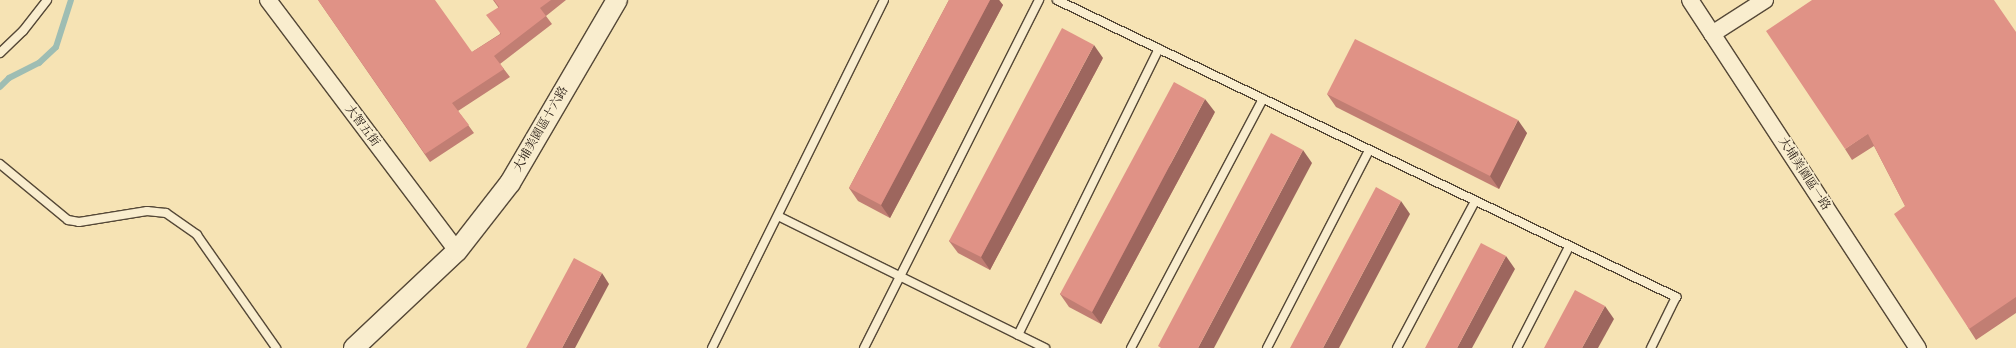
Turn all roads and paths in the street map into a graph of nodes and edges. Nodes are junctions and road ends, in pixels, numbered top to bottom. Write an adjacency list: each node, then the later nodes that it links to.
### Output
1 (47, 0): 11 (lane)
2 (268, 0): 18 (street, 大智五街)
3 (617, 0): 18 (street, 大埔美園區十六路)
4 (884, 0): 16 (lane)
5 (1039, 0): 19 (lane)
6 (1057, 0): 10 (lane)
7 (1690, 0): 9 (street, 大埔美園區一路)
8 (1765, 0): 9 (street)
9 (1712, 34): 31 (street, 大埔美園區一路)
10 (1159, 49): 12 (lane); 20 (lane)
11 (0, 53)
12 (1262, 99): 13 (lane); 26 (lane)
13 (1369, 150): 15 (lane); 27 (lane)
14 (0, 164): 21 (lane)
15 (1475, 201): 17 (lane); 28 (lane)
16 (778, 216): 19 (lane); 23 (lane)
17 (1569, 246): 29 (lane); 30 (lane)
18 (457, 251): 22 (street, 大埔美園區十六路)
19 (900, 276): 20 (lane); 24 (lane)
20 (1018, 335): 25 (lane)
21 (276, 348)
22 (354, 348)
23 (712, 348)
24 (864, 348)
25 (1045, 348)
26 (1131, 348)
27 (1268, 348)
28 (1397, 348)
29 (1517, 348)
30 (1651, 348)
31 (1918, 348)

